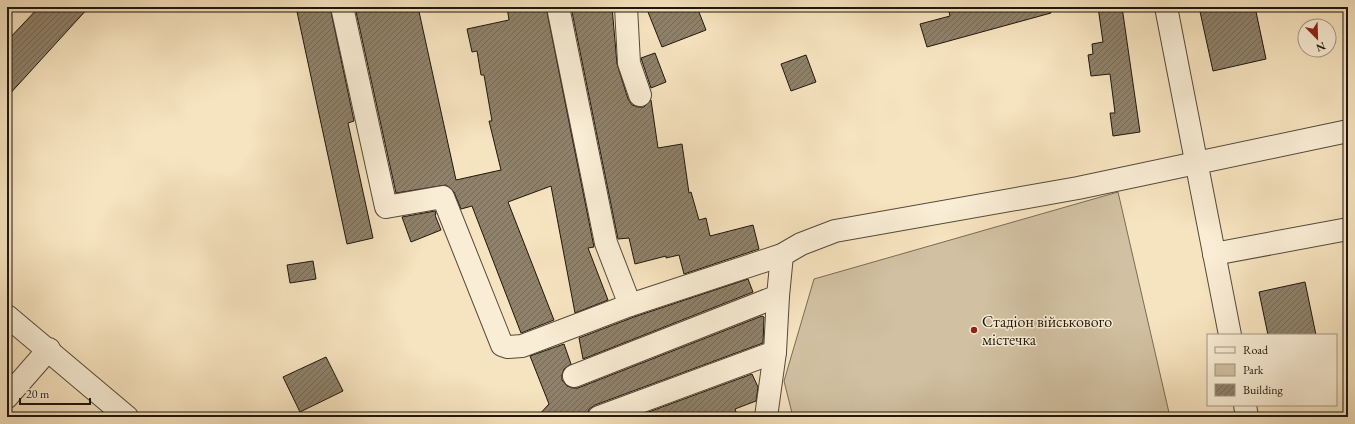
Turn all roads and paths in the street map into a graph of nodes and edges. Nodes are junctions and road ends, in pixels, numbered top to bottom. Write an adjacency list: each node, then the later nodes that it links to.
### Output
1 (342, 7): 14 (street)
2 (558, 7): 14 (street)
3 (626, 7): 7 (street)
4 (1166, 7): 9 (street)
5 (1346, 7): 6 (path)
6 (1348, 18)
7 (640, 95)
8 (1348, 131): 9 (street)
9 (1197, 162): 11 (street); 12 (street)
10 (1348, 229): 11 (street)
11 (1214, 254): 16 (street)
12 (782, 255): 13 (street); 14 (street)
13 (778, 296): 18 (street); 19 (street)
14 (630, 305)
15 (7, 316): 17 (street)
16 (1230, 334)
17 (49, 349): 20 (street); 22 (street)
18 (775, 352): 23 (street); 24 (street)
19 (574, 376)
20 (7, 397)
21 (1245, 406): 25 (street)
22 (127, 417)
23 (599, 417)
24 (766, 417)
25 (1247, 417)

